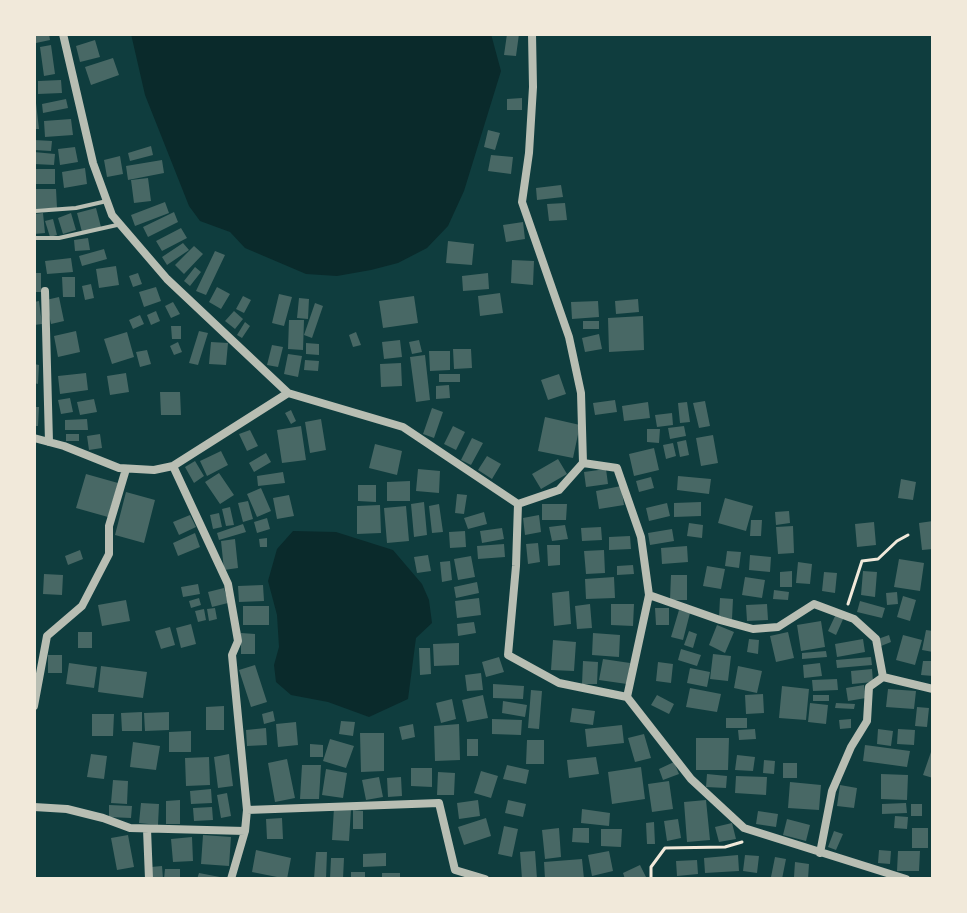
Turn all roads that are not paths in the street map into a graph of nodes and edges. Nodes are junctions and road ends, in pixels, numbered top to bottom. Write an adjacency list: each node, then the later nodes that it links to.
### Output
1 (63, 34): 3 (street)
2 (532, 34): 11 (street)
3 (107, 201): 4 (lane); 5 (street)
4 (35, 211)
5 (120, 224): 6 (lane); 8 (street)
6 (34, 238)
7 (45, 291): 10 (street)
8 (288, 393): 12 (street); 14 (street)
9 (34, 438): 10 (street)
10 (49, 442): 13 (street)
11 (583, 463): 14 (street); 15 (street)
12 (173, 466): 13 (street); 21 (street)
13 (126, 469): 19 (street)
14 (518, 504): 18 (street)
15 (649, 595): 16 (street); 18 (street)
16 (883, 677): 17 (street); 24 (street)
17 (933, 689)
18 (627, 697): 24 (street)
19 (34, 706)
20 (34, 807): 22 (street)
21 (247, 810): 23 (street); 27 (street)
22 (147, 829): 23 (street); 25 (street)
23 (245, 831): 26 (street)
24 (820, 853): 28 (street)
25 (149, 879)
26 (231, 879)
27 (485, 879)
28 (906, 879)

